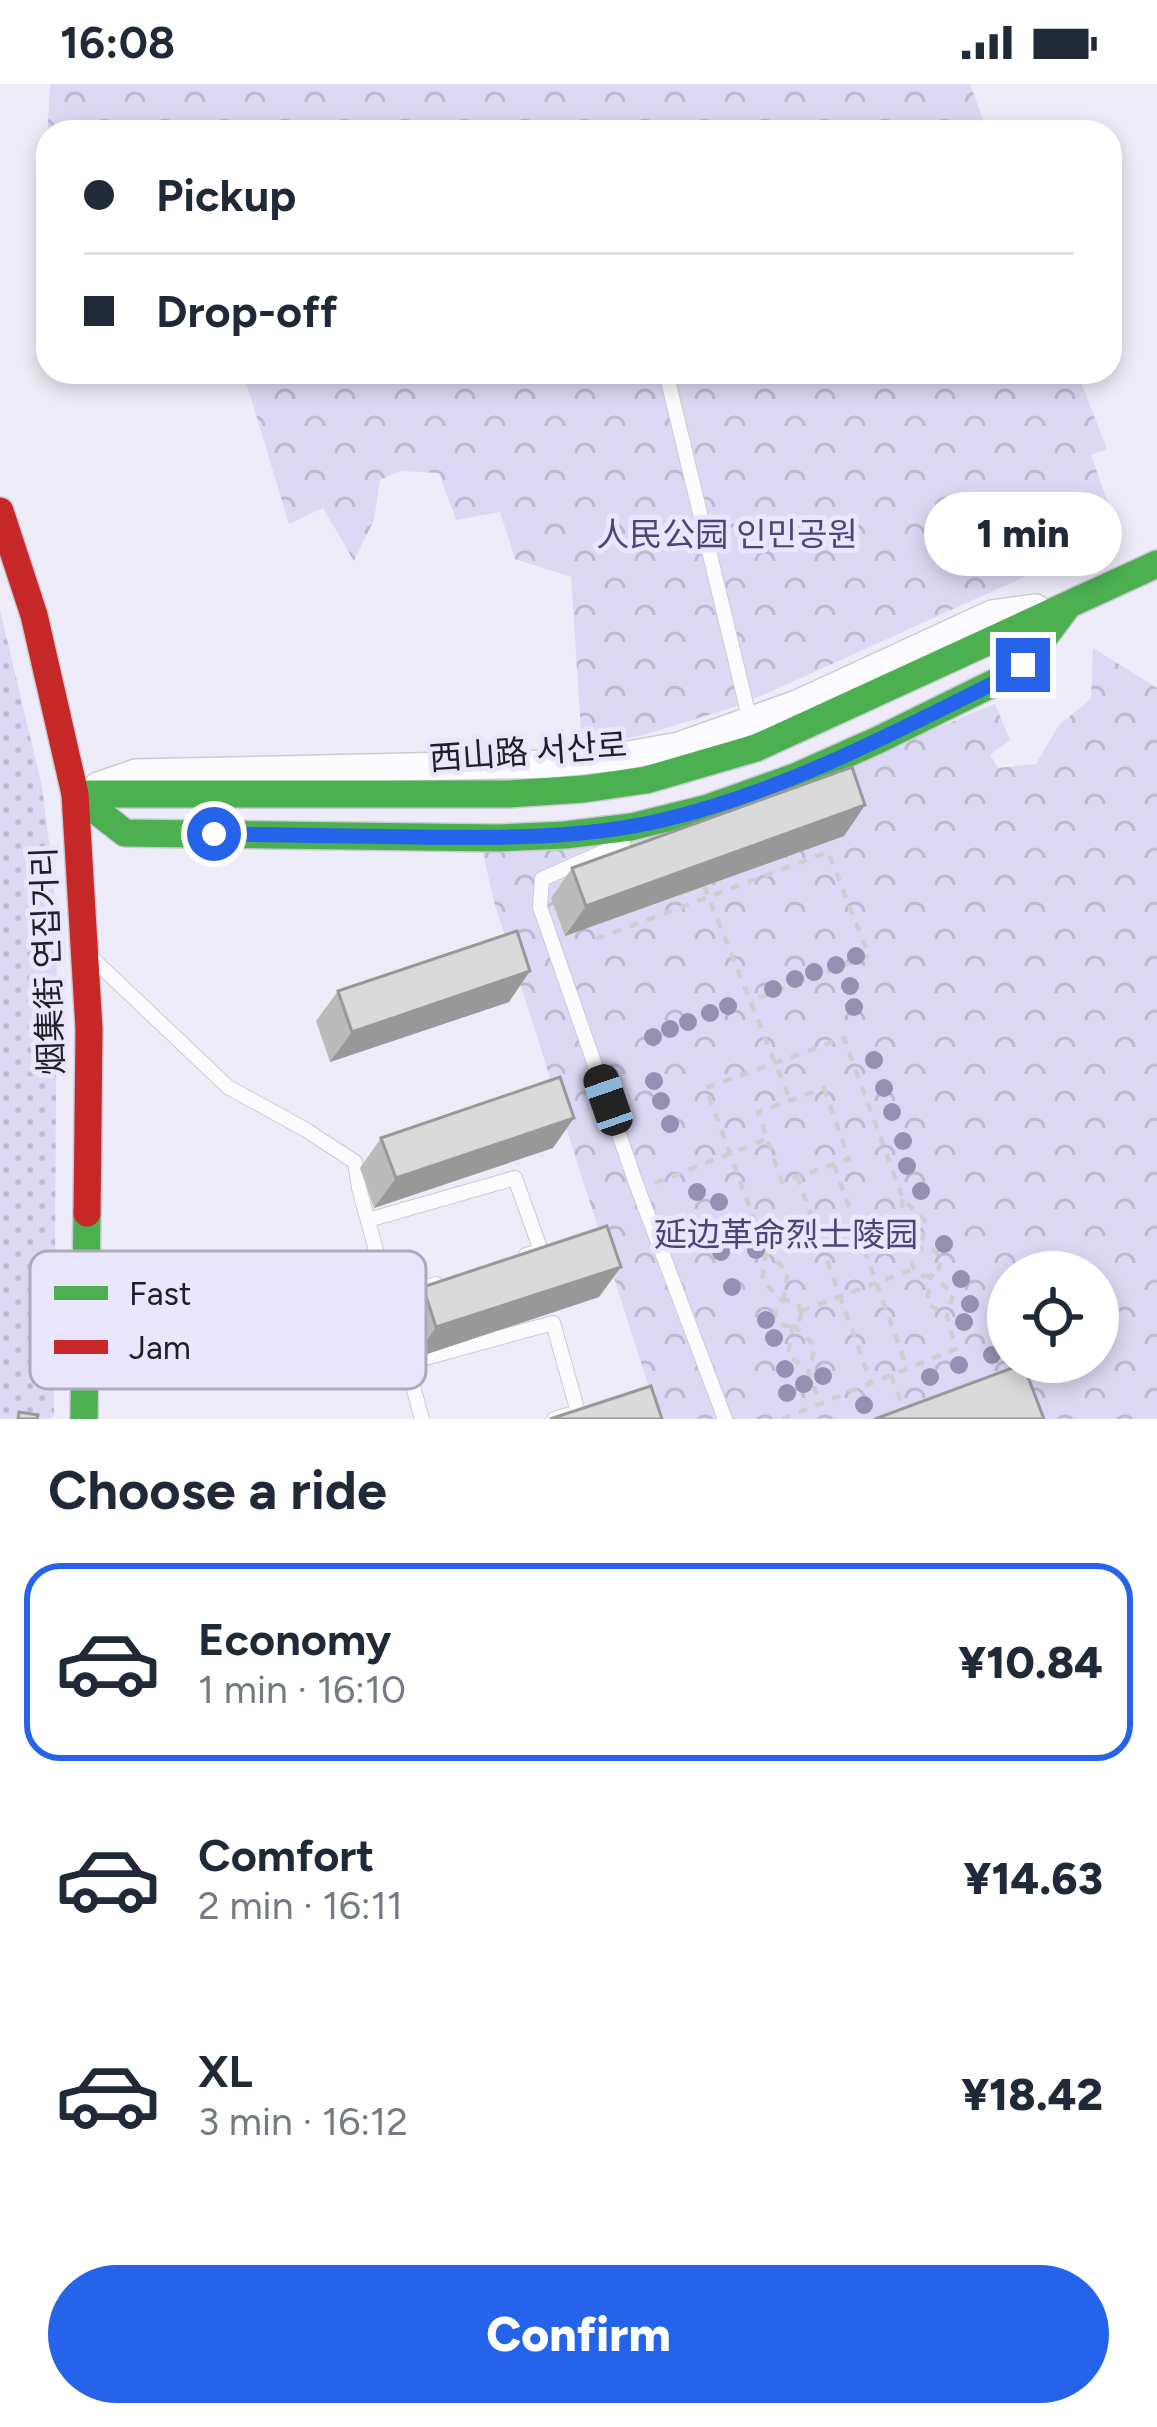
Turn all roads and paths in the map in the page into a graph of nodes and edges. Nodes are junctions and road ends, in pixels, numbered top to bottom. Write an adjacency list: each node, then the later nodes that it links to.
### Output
1 (669, 384): 5 (lane)
2 (0, 511): 6 (street, 烟集街 연집거리)
3 (1157, 564): 4 (street, 西山路 서산로)
4 (1070, 602): 5 (street); 6 (street, 西山路 서산로); 7 (street)
5 (750, 721): 6 (street)
6 (74, 794): 7 (street); 11 (street, 烟集街 연집거리)
7 (682, 816): 19 (lane)
8 (704, 886): 9 (path)
9 (708, 897): 10 (path); 12 (path); 12 (path)
10 (596, 939)
11 (86, 953): 21 (lane); 23 (street, 烟集街 연집거리)
12 (750, 1001): 13 (path)
13 (775, 1064): 14 (path); 16 (path); 20 (path)
14 (790, 1100): 15 (path); 17 (path)
15 (767, 1139): 16 (path); 18 (path)
16 (730, 1154): 19 (path); 25 (path)
17 (834, 1164): 18 (path); 30 (path)
18 (797, 1176): 32 (path)
19 (638, 1189): 48 (lane)
20 (903, 1198): 22 (path); 22 (path)
21 (368, 1220): 24 (lane); 26 (lane)
22 (921, 1249): 27 (path); 28 (path)
23 (86, 1251)
24 (377, 1251)
25 (766, 1252): 33 (path); 33 (path)
26 (519, 1258)
27 (914, 1269): 28 (path); 30 (path)
28 (931, 1276): 35 (path); 35 (path)
29 (454, 1278): 31 (lane)
30 (877, 1283): 32 (path); 38 (path)
31 (426, 1287)
32 (840, 1296): 34 (path); 41 (path)
33 (783, 1301): 34 (path); 36 (path)
34 (801, 1311): 36 (path)
35 (947, 1317): 38 (path)
36 (793, 1325): 39 (path); 39 (path)
37 (426, 1358): 47 (lane)
38 (907, 1369): 40 (path)
39 (809, 1372): 44 (path)
40 (890, 1375): 41 (path); 50 (path)
41 (871, 1383): 44 (path)
42 (84, 1389): 45 (street, 烟集街 연집거리)
43 (414, 1389): 46 (lane)
44 (820, 1404): 49 (path)
45 (84, 1419)
46 (422, 1419)
47 (554, 1419)
48 (725, 1419)
49 (782, 1419)
50 (907, 1419)

